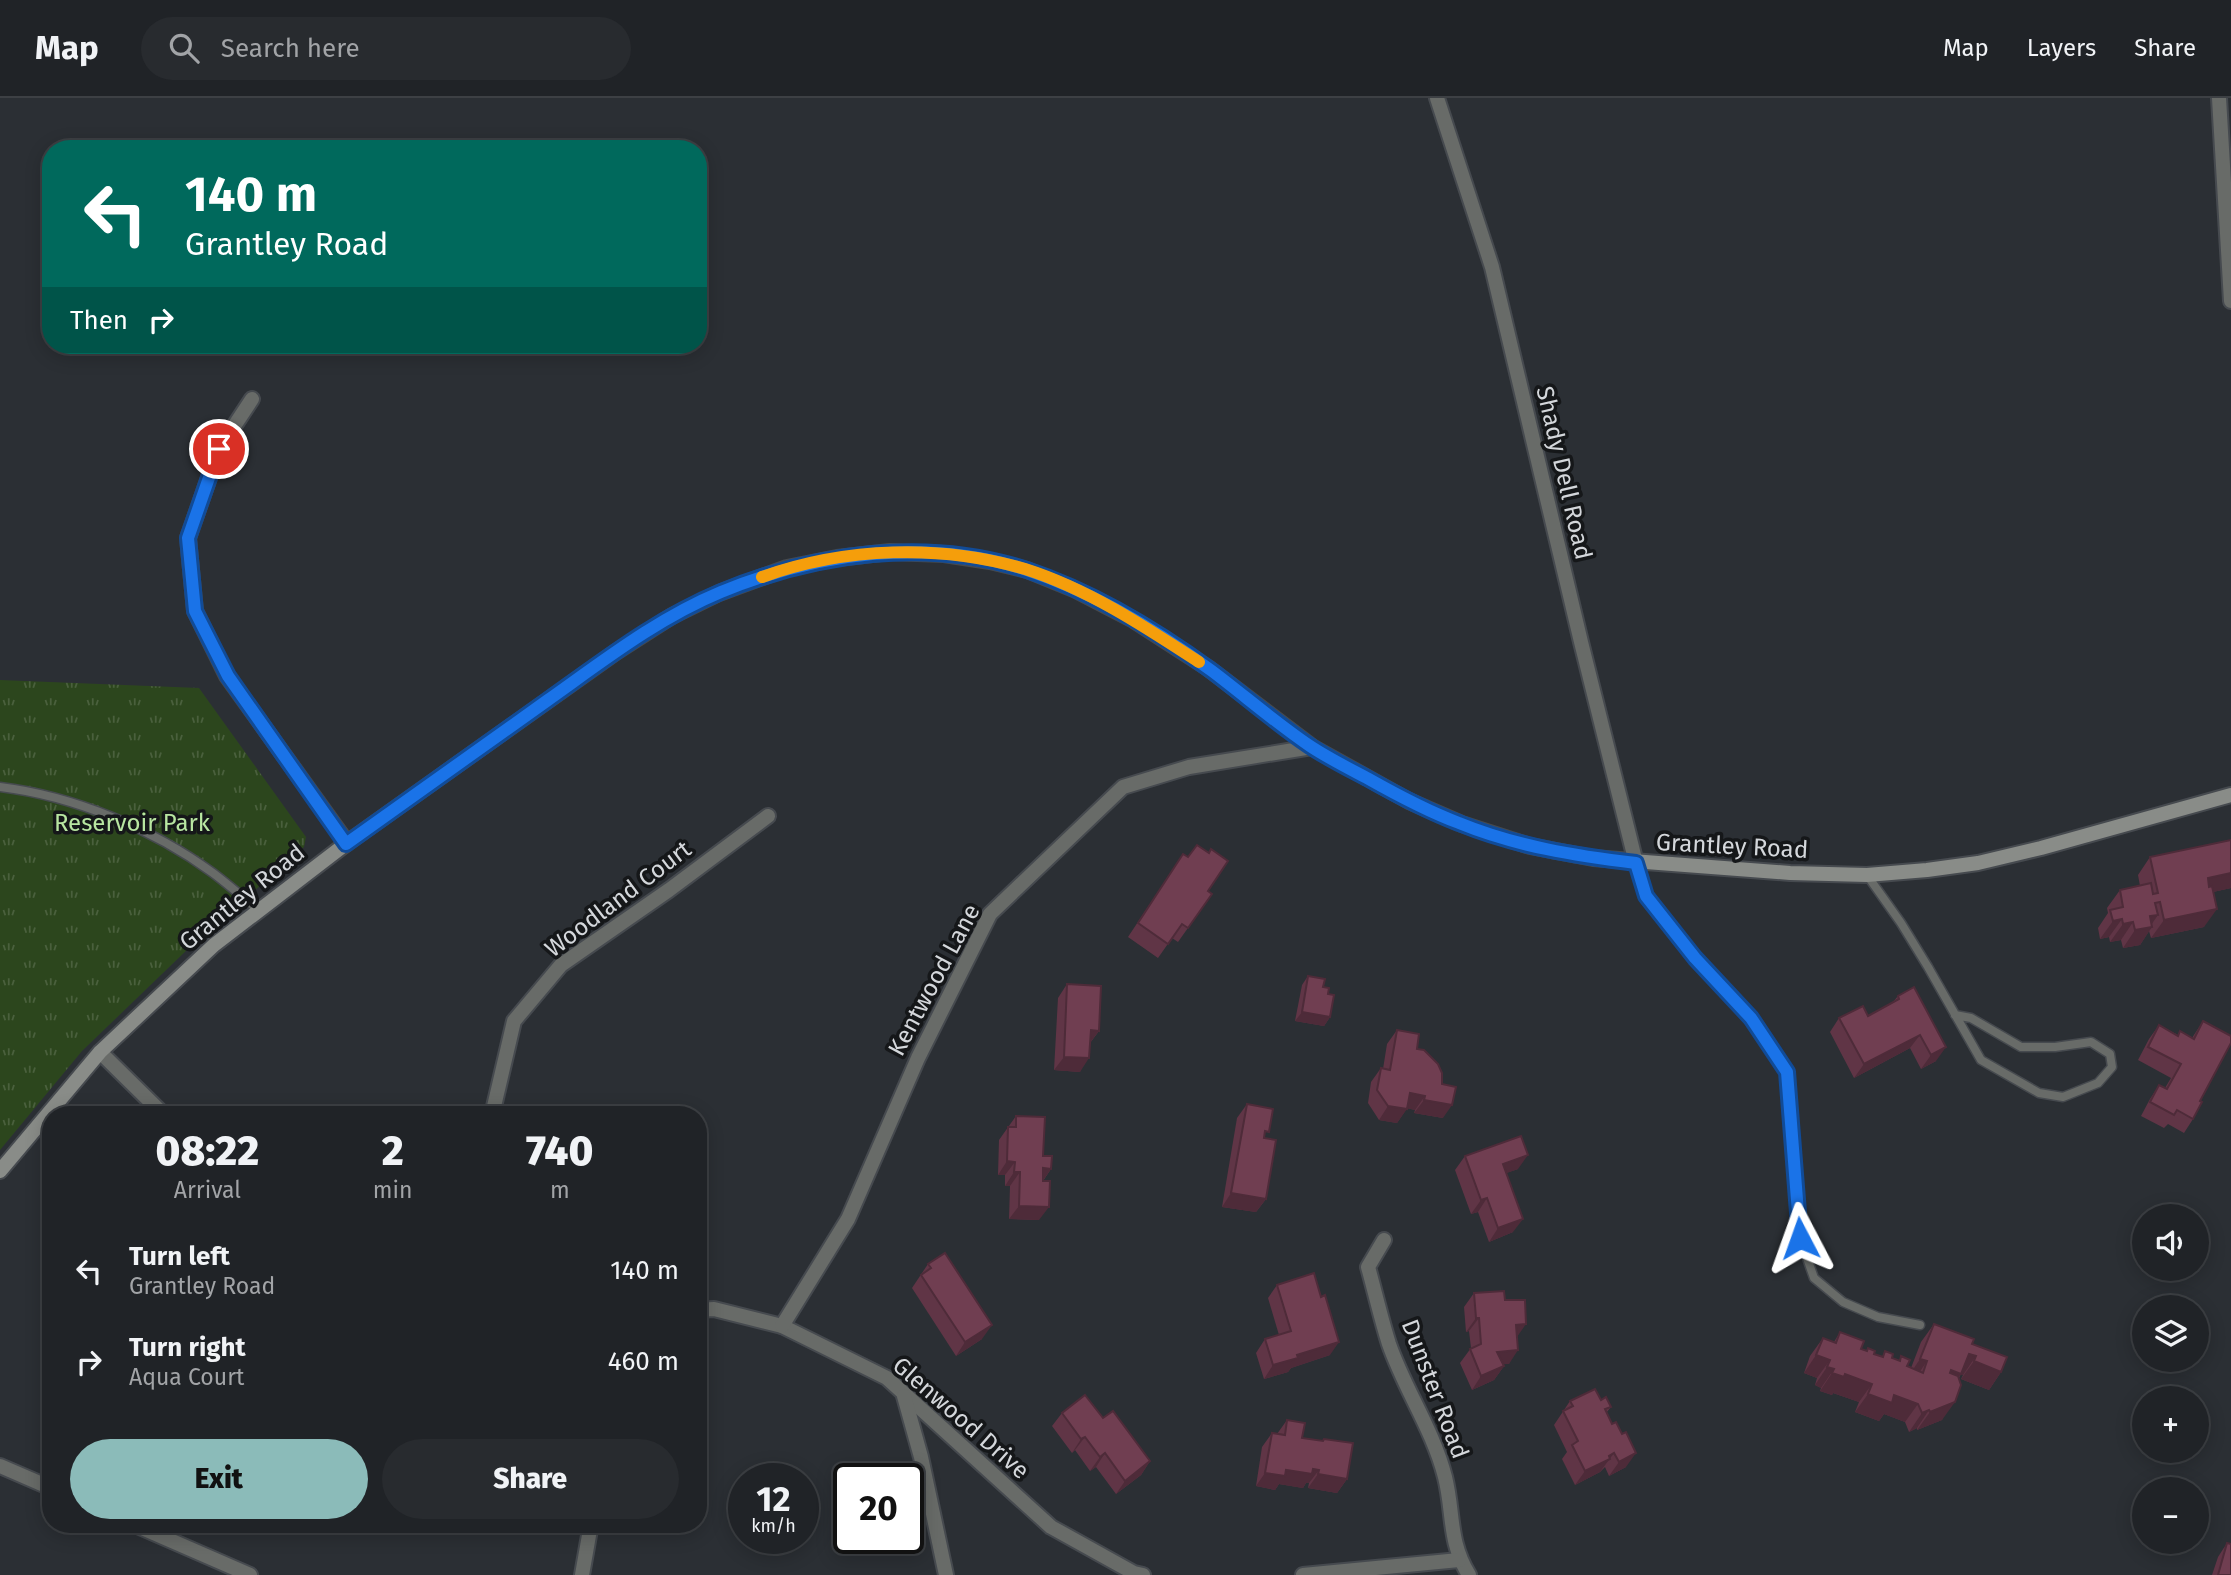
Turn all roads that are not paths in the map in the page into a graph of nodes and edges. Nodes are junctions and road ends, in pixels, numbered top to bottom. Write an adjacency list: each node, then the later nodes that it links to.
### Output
1 (1437, 98): 10 (street, Shady Dell Road)
2 (2219, 98): 3 (street)
3 (2231, 301)
4 (252, 398): 9 (street)
5 (1312, 747): 9 (street, Grantley Road); 10 (street, Grantley Road); 23 (street, Kentwood Lane)
6 (0, 787): 12 (lane)
7 (2231, 795): 11 (street, Grantley Road)
8 (768, 816): 17 (street, Woodland Court)
9 (346, 844): 12 (street, Grantley Road)
10 (1636, 863): 11 (street, Grantley Road); 22 (lane)
11 (1867, 874): 13 (lane)
12 (259, 911): 14 (street, Grantley Road)
13 (1955, 1015): 13 (lane)
14 (100, 1052): 15 (street, Grantley Road); 16 (street)
15 (55, 1106)
16 (155, 1106)
17 (494, 1106)
18 (42, 1121): 19 (street, Grantley Road)
19 (0, 1171)
20 (1384, 1240): 29 (street, Dunster Road)
21 (707, 1310): 23 (street, Glenwood Drive)
22 (1920, 1325)
23 (782, 1326): 24 (street, Glenwood Drive)
24 (904, 1394): 32 (street); 33 (street, Glenwood Drive)
25 (0, 1466): 26 (street)
26 (42, 1484)
27 (154, 1533): 30 (street)
28 (589, 1533): 31 (street)
29 (1460, 1560): 34 (street); 35 (street)
30 (250, 1575)
31 (582, 1575)
32 (946, 1575)
33 (1143, 1575)
34 (1303, 1575)
35 (1469, 1575)

